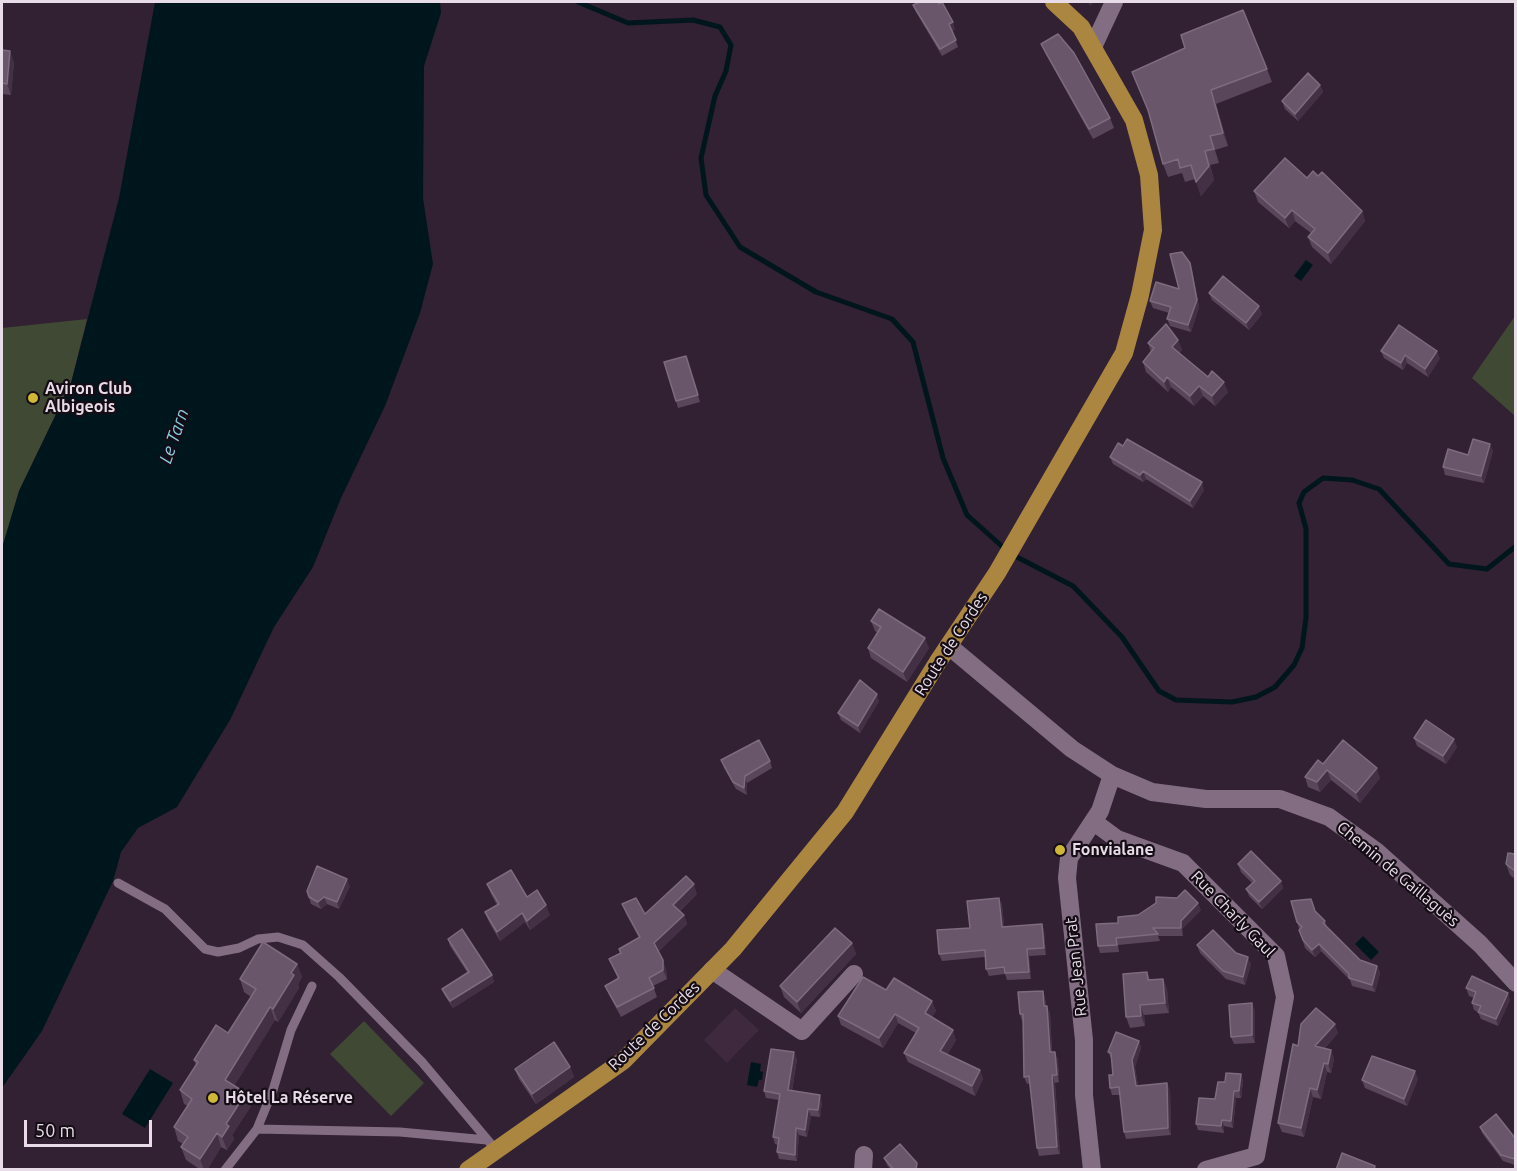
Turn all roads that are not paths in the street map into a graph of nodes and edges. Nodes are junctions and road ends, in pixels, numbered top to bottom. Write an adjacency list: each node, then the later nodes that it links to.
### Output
1 (1054, 2): 3 (main road, Route de Cordes)
2 (1114, 2): 3 (street)
3 (1093, 46): 4 (main road, Route de Cordes)
4 (950, 647): 5 (street, Chemin de Gaillaguès); 8 (main road, Route de Cordes)
5 (1112, 775): 6 (street, Rue Jean Prat); 10 (street, Chemin de Gaillaguès)
6 (1094, 822): 16 (street, Rue Jean Prat); 17 (street, Rue Charly Gaul)
7 (118, 883): 13 (lane)
8 (712, 970): 9 (street); 13 (main road, Route de Cordes)
9 (854, 974)
10 (1515, 983)
11 (312, 986): 12 (lane)
12 (257, 1129): 13 (lane); 14 (lane)
13 (492, 1145): 15 (main road, Route de Cordes)
14 (225, 1170)
15 (468, 1170)
16 (1092, 1170)
17 (1206, 1170)

